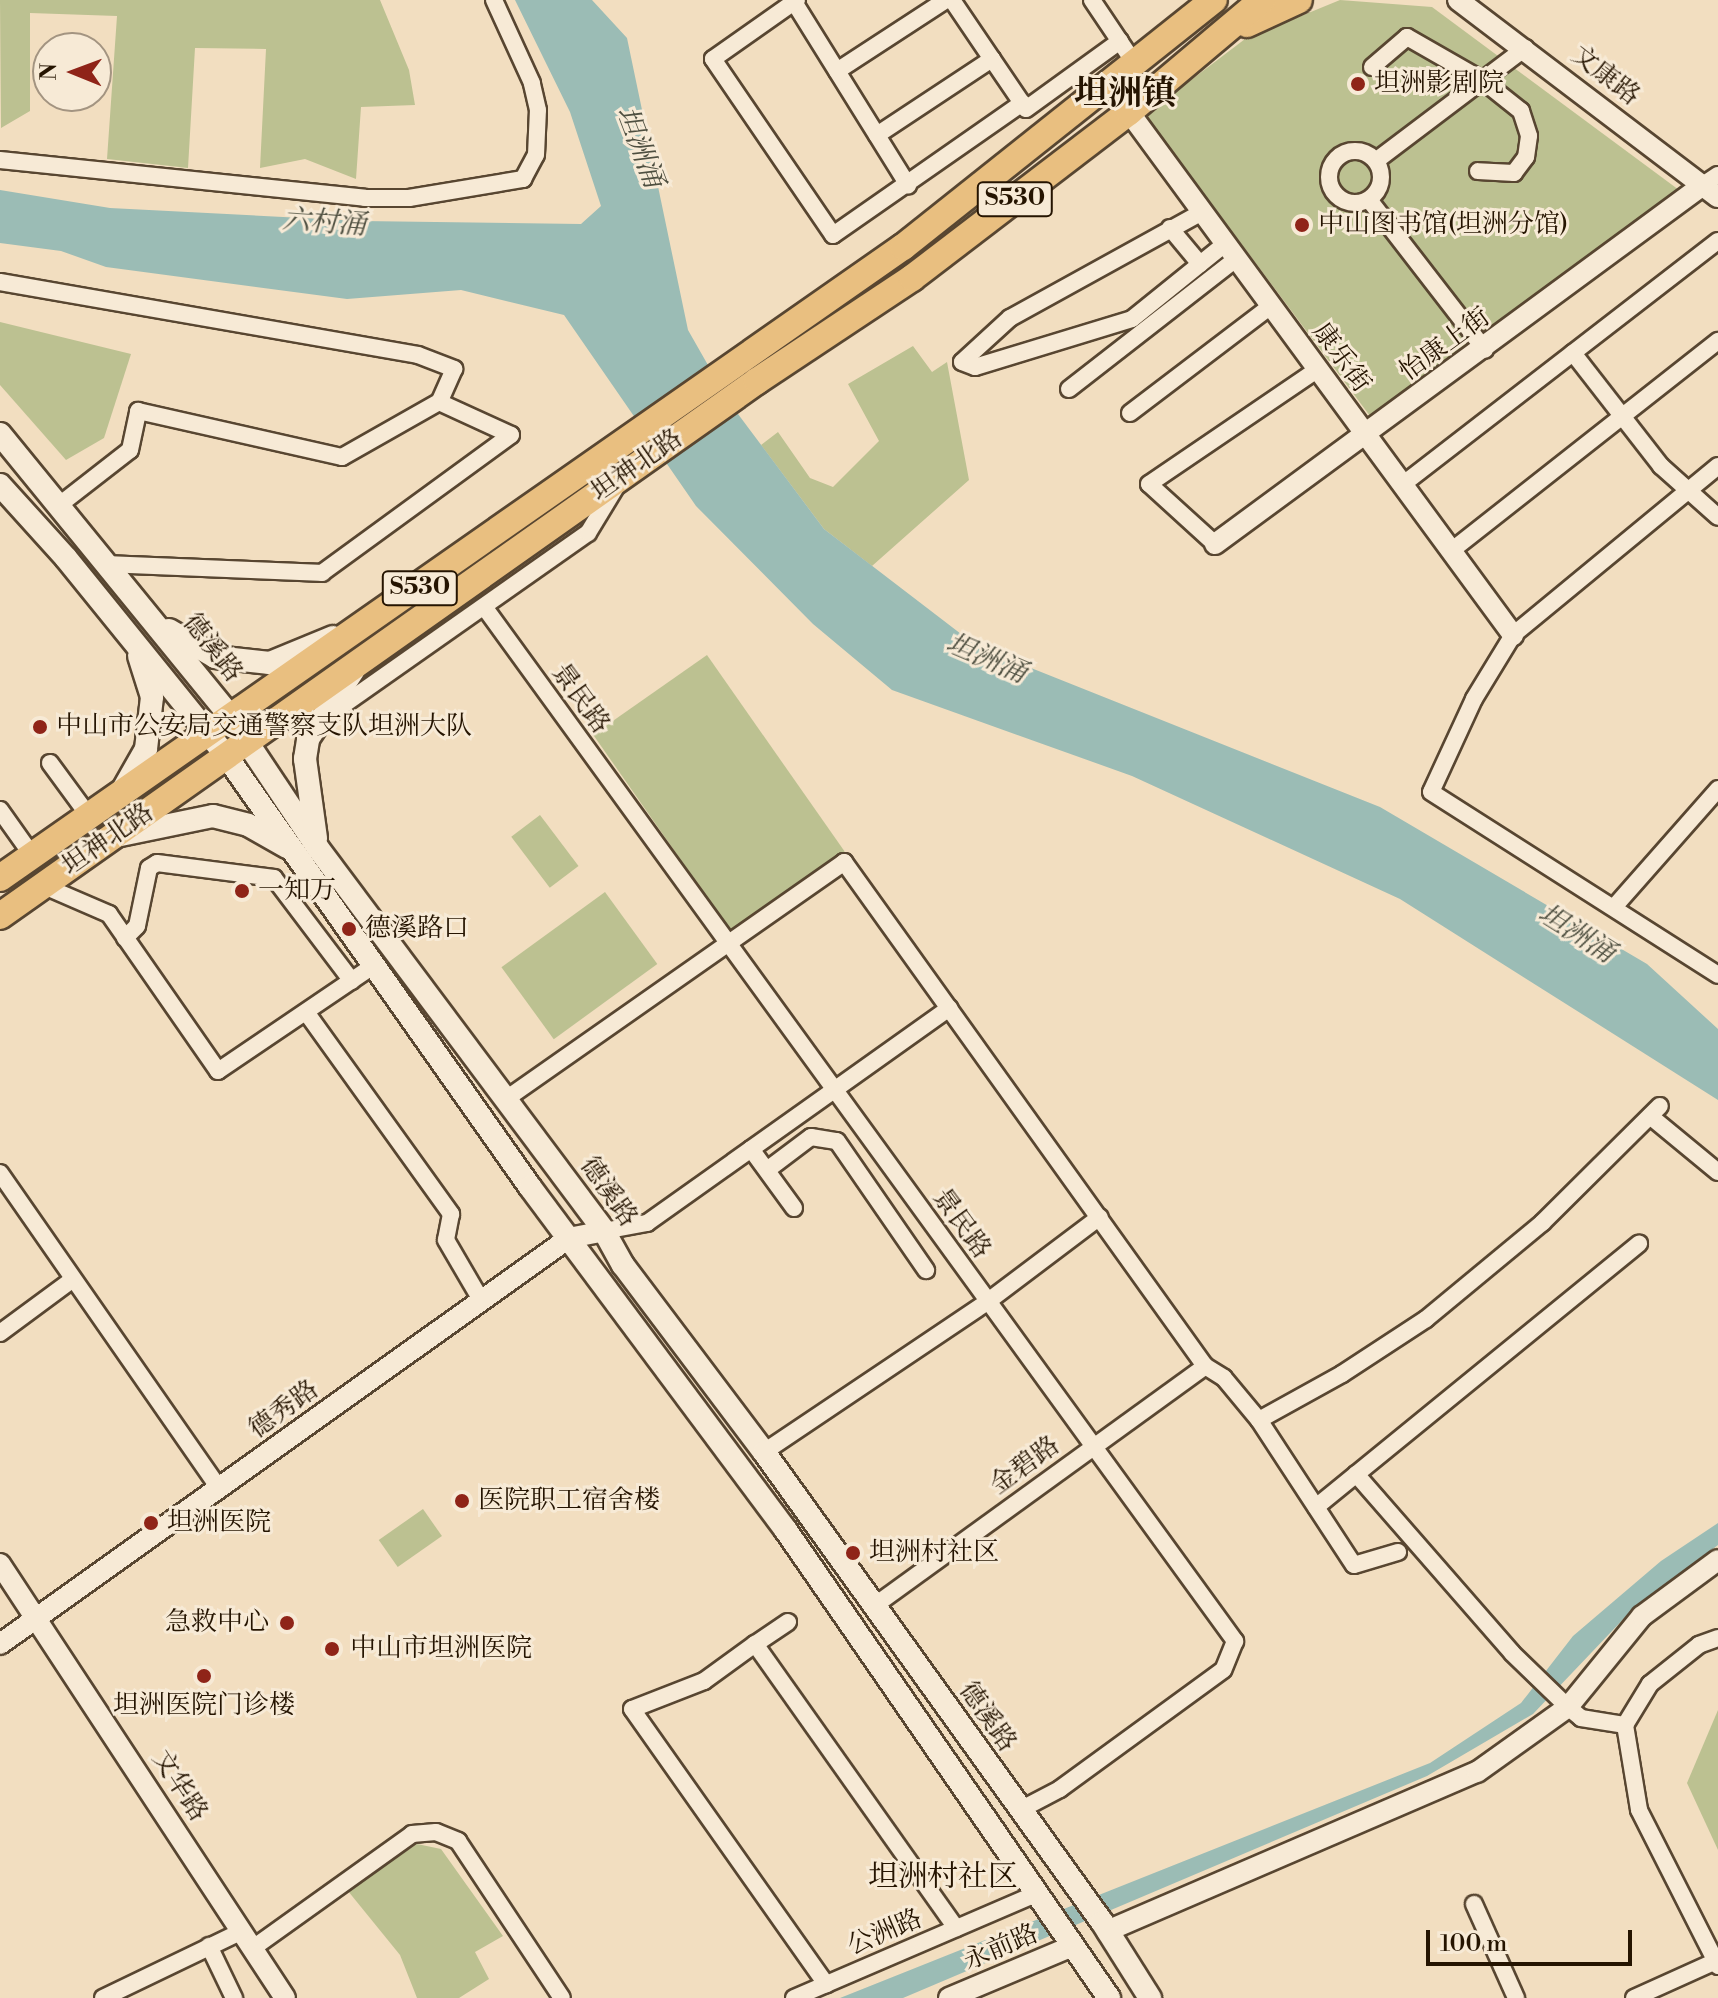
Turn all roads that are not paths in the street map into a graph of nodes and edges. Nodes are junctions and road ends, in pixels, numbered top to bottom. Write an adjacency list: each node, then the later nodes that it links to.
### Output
1 (494, 0): 21 (street)
2 (949, 0): 13 (street); 16 (street)
3 (1092, 0): 11 (street)
4 (1214, 0): 14 (main road, 坦神北路 / S530)
5 (1262, 0): 10 (main road, 坦神北路 / S530)
6 (1299, 0): 10 (main road)
7 (1458, 0): 12 (street, 文康路)
8 (1479, 0): 24 (street)
9 (796, 1): 16 (street); 25 (street)
10 (1215, 39): 19 (main road, 坦神北路 / S530)
11 (1120, 41): 14 (street); 18 (street)
12 (1525, 48): 17 (street); 24 (street, 文康路)
13 (992, 59): 18 (street); 20 (street)
14 (1135, 64): 38 (main road, 坦神北路 / S530)
15 (1372, 67): 17 (street)
16 (837, 71): 20 (street)
17 (1482, 80): 22 (street); 23 (street)
18 (1022, 103): 25 (street)
19 (1129, 112): 27 (street, 康乐街); 38 (main road, 坦神北路 / S530)
20 (877, 135): 25 (street)
21 (0, 160)
22 (1377, 160): 26 (street); 26 (street)
23 (1478, 171)
24 (1714, 183): 35 (street, 怡康上街)
25 (908, 185)
26 (1370, 201): 35 (street)
27 (1202, 212): 28 (street); 30 (street, 康乐街)
28 (1170, 228): 31 (street); 31 (street)
29 (1718, 241): 36 (street)
30 (1230, 251): 31 (street); 33 (street, 康乐街); 39 (street)
31 (1200, 264)
32 (0, 282): 40 (street)
33 (1271, 306): 37 (street, 康乐街); 41 (street)
34 (1718, 341): 42 (street)
35 (1485, 350): 44 (street, 怡康上街)
36 (1573, 353): 42 (street); 48 (street)
37 (1317, 370): 44 (street, 康乐街); 52 (street)
38 (750, 371): 46 (main road, 坦神北路 / S530)
39 (1069, 389)
40 (439, 402): 50 (street); 54 (street)
41 (1130, 413)
42 (1623, 416): 49 (street); 53 (street)
43 (0, 434): 50 (main road, 德溪路)
44 (1365, 435): 48 (street, 康乐街); 52 (street, 怡康上街)
45 (1718, 466): 49 (street)
46 (615, 467): 55 (street); 56 (main road, 坦神北路 / S530); 60 (main road, 坦神北路 / S530)
47 (0, 485): 59 (main road, 德溪路)
48 (1402, 485): 53 (street, 康乐街)
49 (1687, 490): 51 (street); 58 (street)
50 (58, 506): 54 (main road, 德溪路)
51 (1718, 517)
52 (1215, 544)
53 (1451, 551): 58 (street, 康乐街)
54 (107, 564): 57 (main road, 德溪路)
55 (485, 608): 62 (street); 78 (street, 景民路)
56 (371, 621): 57 (main road); 61 (main road, 坦神北路 / S530)
57 (160, 625): 61 (main road, 德溪路)
58 (1513, 635): 75 (street)
59 (136, 647): 63 (main road, 德溪路); 67 (main road)
60 (355, 668): 62 (main road); 64 (main road, 坦神北路 / S530)
61 (229, 715): 63 (main road, 坦神北路); 64 (main road, 德溪路)
62 (318, 722): 71 (main road)
63 (209, 733): 64 (main road, 德溪路); 67 (main road, 坦神北路)
64 (238, 750): 70 (main road, 坦神北路 / S530); 71 (main road, 德溪路)
65 (50, 763): 69 (street)
66 (1718, 789): 75 (street)
67 (120, 794): 69 (main road, 坦神北路)
68 (0, 810): 72 (street)
69 (89, 816): 72 (main road, 坦神北路)
70 (110, 838): 71 (main road); 74 (main road, 坦神北路 / S530)
71 (309, 854): 79 (main road, 德溪路); 85 (main road, 德溪路)
72 (32, 855): 73 (main road, 坦神北路)
73 (0, 878)
74 (44, 886): 76 (main road, 坦神北路 / S530); 77 (street)
75 (1615, 906): 80 (street)
76 (0, 916)
77 (125, 938): 81 (street); 83 (street)
78 (730, 946): 82 (street); 84 (street, 景民路); 85 (street)
79 (376, 964): 81 (street); 95 (main road, 德溪路)
80 (1718, 975)
81 (352, 981): 83 (street)
82 (949, 1008): 84 (street); 93 (street)
83 (306, 1012): 99 (street)
84 (835, 1090): 86 (street); 90 (street, 景民路)
85 (506, 1099): 94 (main road, 德溪路)
86 (751, 1149): 87 (street); 94 (street)
87 (767, 1170): 91 (street); 92 (street)
88 (1718, 1172): 103 (street)
89 (0, 1173): 98 (street)
90 (901, 1182): 91 (street); 100 (street, 景民路)
91 (877, 1199): 97 (street)
92 (794, 1208)
93 (1100, 1217): 100 (street); 102 (street)
94 (604, 1231): 95 (street, 德秀路); 105 (main road, 德溪路)
95 (569, 1238): 99 (street, 德秀路); 121 (main road, 德溪路)
96 (1639, 1244): 106 (street)
97 (926, 1270)
98 (72, 1280): 101 (street); 107 (street)
99 (481, 1300): 107 (street, 德秀路)
100 (987, 1302): 104 (street, 景民路); 105 (street)
101 (0, 1333)
102 (1205, 1366): 103 (street); 104 (street, 金碧路)
103 (1259, 1420): 108 (street)
104 (1093, 1447): 112 (street, 金碧路); 120 (street, 景民路)
105 (764, 1452): 112 (main road, 德溪路)
106 (1356, 1474): 108 (street); 118 (street)
107 (220, 1489): 113 (street, 德秀路)
108 (1316, 1507): 109 (street)
109 (1398, 1552)
110 (1718, 1560): 118 (street)
111 (0, 1564): 113 (street, 文华路)
112 (874, 1606): 120 (main road, 德溪路)
113 (38, 1617): 116 (street, 德秀路); 125 (street, 文华路)
114 (788, 1622): 117 (street)
115 (1718, 1638): 119 (street)
116 (0, 1644)
117 (755, 1644): 124 (street); 129 (street)
118 (1568, 1707): 119 (street); 123 (street)
119 (1625, 1725): 128 (street)
120 (1020, 1810): 123 (main road, 德溪路)
121 (1040, 1897): 124 (street, 公洲路); 126 (main road, 德溪路)
122 (1474, 1904): 138 (street)
123 (1105, 1926): 137 (main road, 德溪路)
124 (956, 1928): 129 (street, 公洲路)
125 (247, 1939): 127 (street); 132 (street, 文华路); 133 (street)
126 (1070, 1942): 135 (street, 永前路); 136 (main road, 德溪路)
127 (209, 1946): 130 (street); 131 (street)
128 (1717, 1964): 139 (street)
129 (826, 1984): 134 (street, 公洲路)
130 (102, 1998)
131 (234, 1998)
132 (285, 1998)
133 (562, 1998)
134 (794, 1998)
135 (949, 1998)
136 (1109, 1998)
137 (1150, 1998)
138 (1516, 1998)
139 (1634, 1998)

